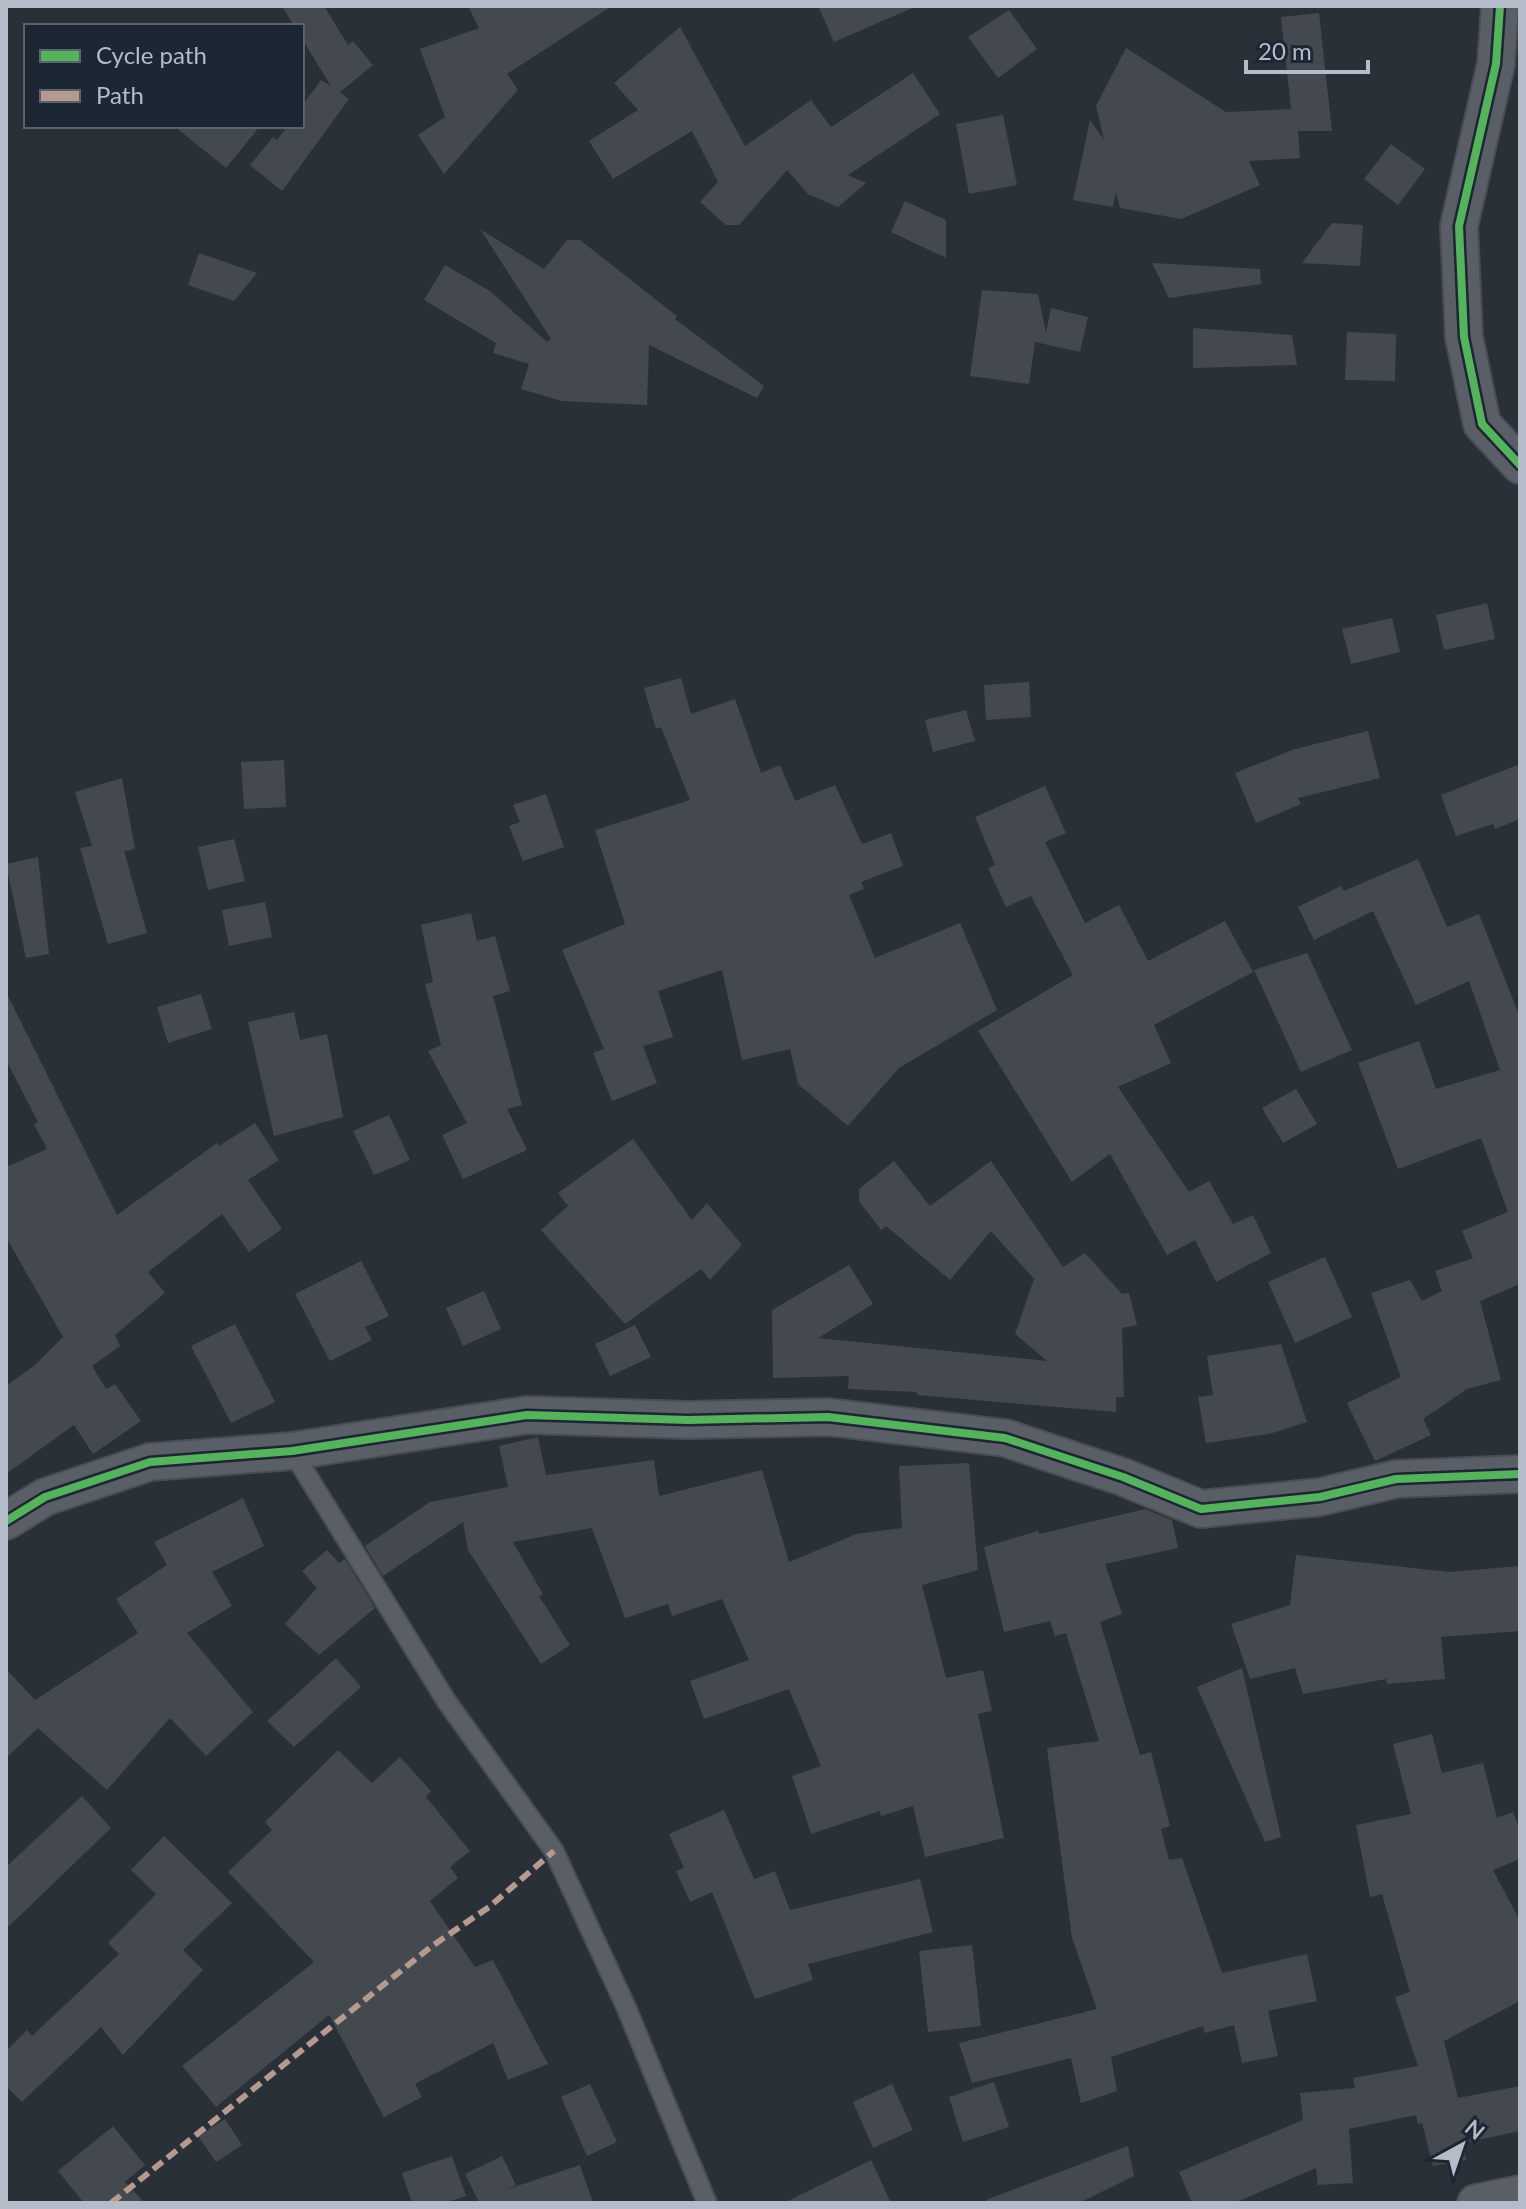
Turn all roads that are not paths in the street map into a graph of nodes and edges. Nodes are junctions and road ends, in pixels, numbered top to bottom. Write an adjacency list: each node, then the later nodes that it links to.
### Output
1 (1500, 6): 2 (street)
2 (1520, 465)
3 (292, 1451): 4 (street); 5 (street); 7 (lane)
4 (1520, 1474)
5 (6, 1521)
6 (1520, 2194): 8 (street)
7 (707, 2203)
8 (1476, 2203)

